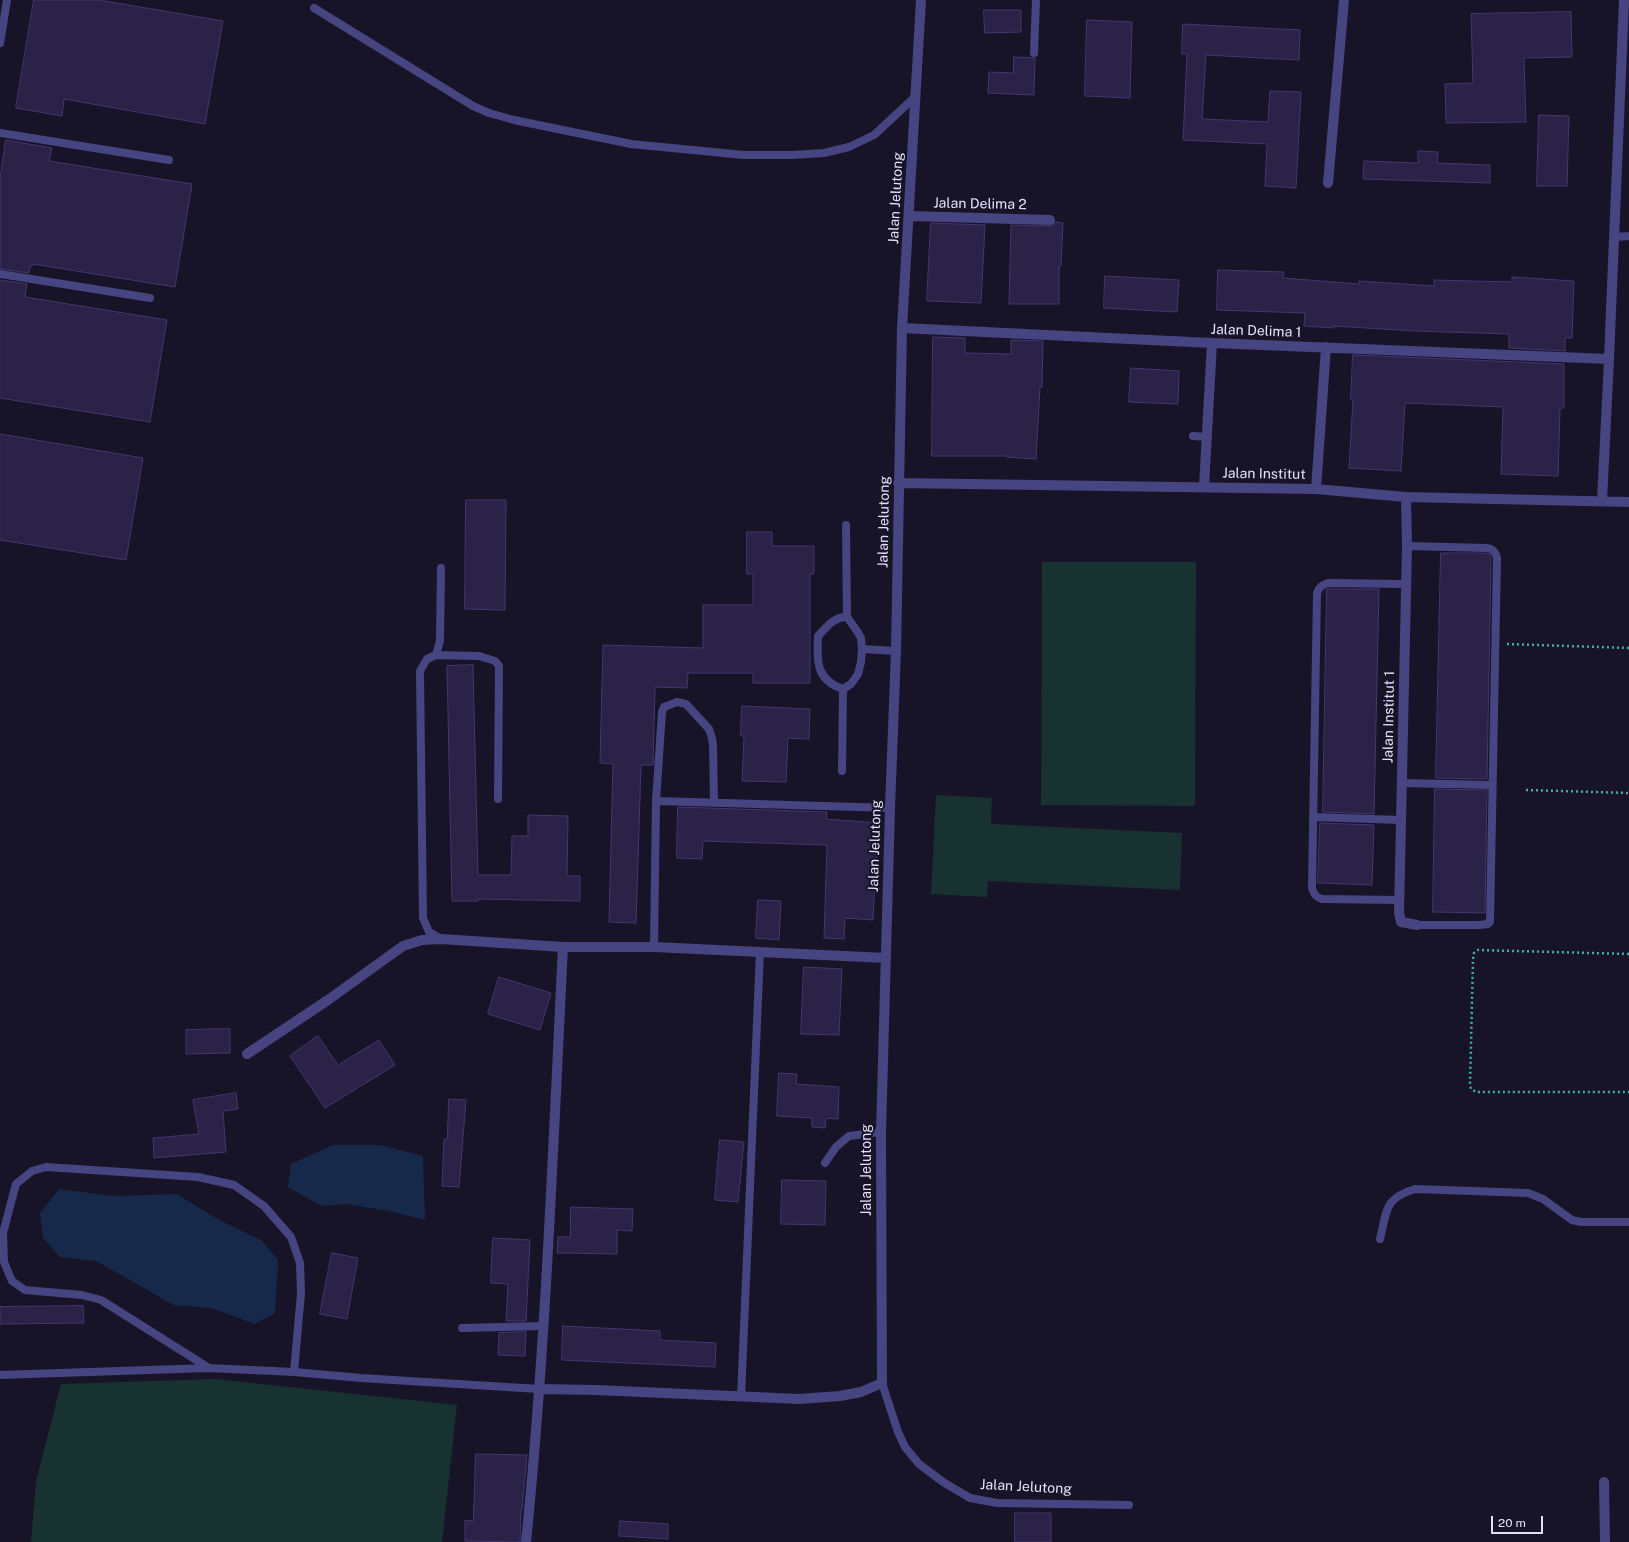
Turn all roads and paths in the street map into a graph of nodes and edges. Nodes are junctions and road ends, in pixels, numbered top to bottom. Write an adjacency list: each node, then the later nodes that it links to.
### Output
1 (7, 0): 7 (lane)
2 (921, 0): 9 (street, Jalan Jelutong)
3 (1036, 0): 8 (lane)
4 (1344, 0): 12 (street)
5 (1624, 0): 16 (street)
6 (314, 8): 9 (lane)
7 (0, 43)
8 (1034, 53)
9 (916, 97): 13 (street, Jalan Jelutong)
10 (0, 133): 11 (lane)
11 (169, 160)
12 (1328, 183)
13 (908, 216): 14 (street, Jalan Delima 2); 19 (street, Jalan Jelutong)
14 (1050, 220)
15 (1629, 236): 16 (lane)
16 (1614, 237): 22 (street)
17 (0, 274): 18 (lane)
18 (150, 298)
19 (902, 328): 20 (street, Jalan Delima 1); 25 (street, Jalan Jelutong)
20 (1212, 343): 21 (street, Jalan Delima 1); 24 (street)
21 (1326, 347): 22 (street, Jalan Delima 1); 27 (street)
22 (1609, 359): 29 (street)
23 (1193, 436): 24 (lane)
24 (1207, 437): 26 (street)
25 (898, 483): 26 (street, Jalan Institut); 39 (street, Jalan Jelutong)
26 (1204, 488): 27 (street, Jalan Institut)
27 (1316, 489): 28 (street, Jalan Institut)
28 (1406, 497): 29 (street, Jalan Institut); 32 (street, Jalan Institut 1)
29 (1602, 501): 30 (street, Jalan Institut)
30 (1629, 502)
31 (846, 525): 35 (lane)
32 (1407, 546): 34 (street, Jalan Institut 1); 36 (lane)
33 (441, 568): 40 (lane)
34 (1406, 584): 43 (street, Jalan Institut 1); 51 (lane)
35 (847, 617): 38 (lane); 41 (lane)
36 (1496, 644): 37 (path); 44 (lane)
37 (1629, 648)
38 (862, 650): 39 (lane); 41 (lane)
39 (896, 651): 50 (street, Jalan Jelutong)
40 (436, 655): 47 (lane); 55 (lane)
41 (843, 689): 42 (lane)
42 (842, 771)
43 (1402, 783): 44 (lane); 52 (street, Jalan Institut 1)
44 (1492, 785): 54 (lane)
45 (1526, 790): 46 (path)
46 (1629, 793)
47 (498, 799)
48 (656, 801): 49 (lane); 49 (lane); 57 (lane)
49 (714, 802): 50 (lane)
50 (890, 808): 60 (street, Jalan Jelutong)
51 (1313, 817): 52 (lane); 53 (lane)
52 (1401, 820): 53 (street, Jalan Institut 1)
53 (1399, 900): 54 (street, Jalan Institut 1)
54 (1417, 924)
55 (441, 939): 56 (street); 61 (street)
56 (563, 947): 57 (street); 67 (street)
57 (654, 947): 58 (street)
58 (760, 952): 60 (street); 74 (lane)
59 (1629, 954): 62 (path)
60 (886, 958): 63 (street, Jalan Jelutong)
61 (247, 1054)
62 (1629, 1092)
63 (881, 1132): 64 (lane); 72 (street, Jalan Jelutong)
64 (825, 1163)
65 (1629, 1222): 66 (lane)
66 (1380, 1239)
67 (543, 1326): 68 (lane); 73 (street)
68 (462, 1328)
69 (210, 1368): 70 (lane); 70 (lane); 71 (lane)
70 (294, 1372): 73 (lane)
71 (0, 1375)
72 (882, 1383): 74 (street); 76 (lane, Jalan Jelutong)
73 (539, 1389): 74 (street); 77 (street)
74 (741, 1397)
75 (1604, 1482): 78 (street)
76 (1129, 1505)
77 (526, 1542)
78 (1605, 1542)

